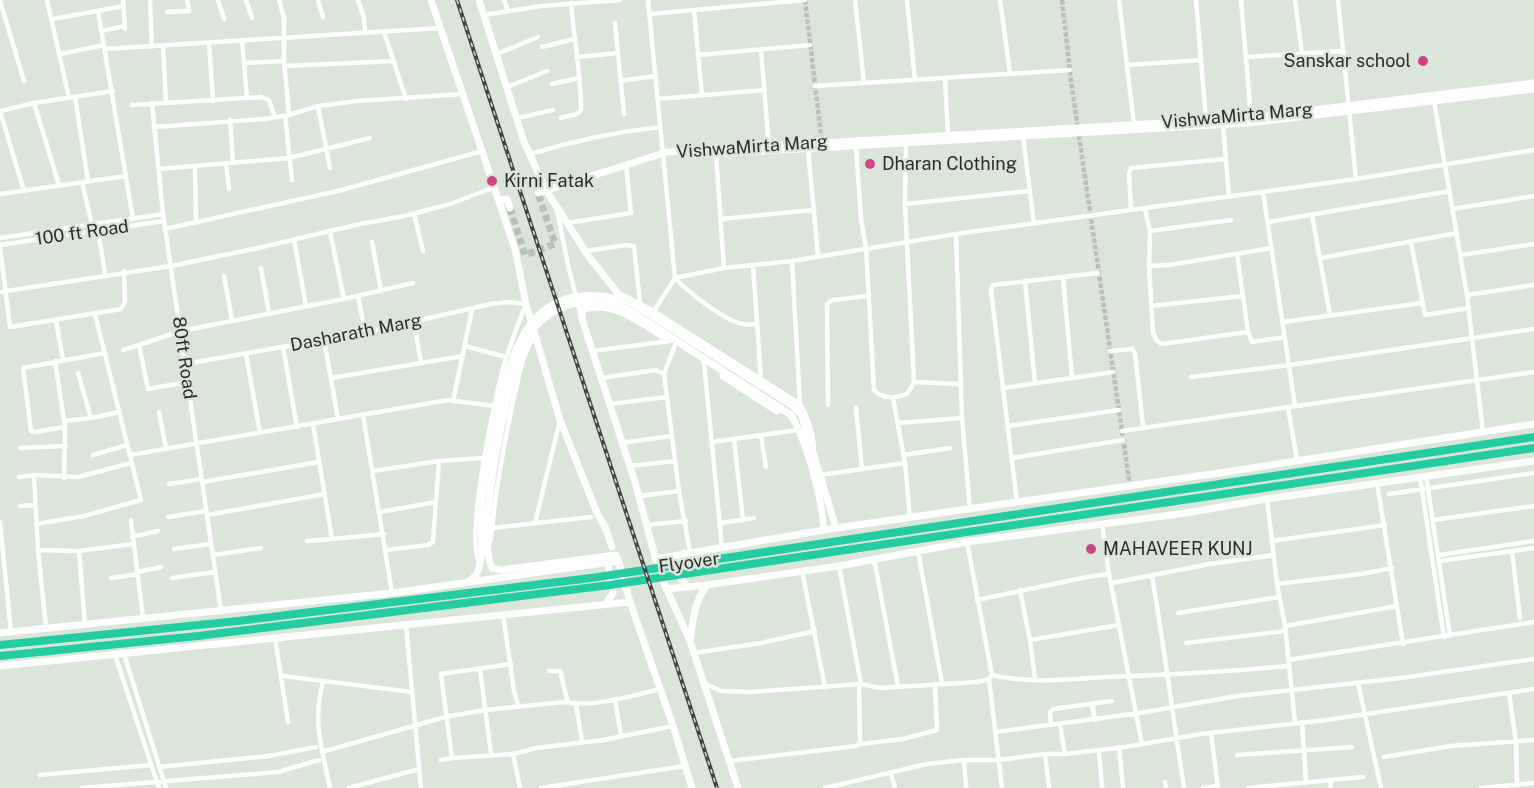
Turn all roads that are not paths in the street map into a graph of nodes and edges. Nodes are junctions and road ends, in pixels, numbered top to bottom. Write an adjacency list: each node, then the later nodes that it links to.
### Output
1 (47, 0): 39 (street)
2 (123, 0): 29 (street)
3 (150, 0): 54 (street)
4 (187, 0): 34 (street)
5 (218, 0): 40 (street)
6 (246, 0): 38 (street)
7 (279, 0): 46 (street)
8 (318, 0): 37 (street)
9 (358, 0): 45 (street)
10 (431, 0): 42 (street)
11 (479, 0): 36 (street)
12 (504, 0): 33 (street)
13 (540, 0): 30 (street)
14 (620, 0): 26 (street)
15 (648, 0): 35 (street)
16 (805, 0): 27 (street)
17 (855, 0): 79 (street)
18 (907, 0): 76 (street)
19 (1000, 0): 72 (street)
20 (1119, 0): 69 (street)
21 (1196, 0): 65 (street)
22 (1241, 0): 64 (street)
23 (1295, 0): 61 (street)
24 (1338, 0): 57 (street)
25 (1, 1): 77 (street)
26 (598, 1): 28 (street)
27 (756, 2): 32 (street)
28 (571, 3): 30 (street); 48 (street)
29 (124, 6): 31 (street); 43 (street)
30 (541, 6): 33 (street)
31 (98, 10): 39 (street); 43 (street)
32 (694, 10): 35 (street); 62 (street)
33 (508, 11): 36 (street)
34 (167, 12)
35 (650, 14): 73 (street)
36 (484, 15): 60 (street)
37 (323, 17)
38 (252, 18)
39 (53, 19): 59 (street)
40 (224, 19)
41 (615, 23): 58 (street)
42 (440, 28): 44 (street); 87 (street)
43 (101, 31): 53 (street)
44 (384, 32): 45 (street); 66 (street)
45 (365, 33): 46 (street)
46 (283, 37): 49 (street); 68 (street)
47 (537, 37): 60 (street)
48 (574, 39): 55 (street); 63 (street)
49 (243, 40): 50 (street); 67 (street)
50 (209, 43): 52 (street); 94 (street)
51 (810, 45): 56 (street)
52 (163, 46): 54 (street); 96 (street)
53 (104, 47): 54 (street); 59 (street); 86 (street)
54 (152, 47)
55 (542, 47)
56 (761, 49): 62 (street); 85 (street)
57 (1342, 51): 61 (street); 101 (street)
58 (618, 53): 63 (street); 78 (street)
59 (60, 54): 90 (street)
60 (497, 54): 83 (street)
61 (1302, 54): 64 (street)
62 (698, 55): 88 (street)
63 (577, 57): 74 (street)
64 (1246, 57): 109 (street)
65 (1201, 60): 69 (street); 111 (street)
66 (394, 62): 68 (street); 92 (street)
67 (244, 63): 68 (street); 91 (street)
68 (284, 63): 105 (street)
69 (1127, 65): 112 (street)
70 (1070, 70): 72 (street)
71 (547, 71): 83 (street)
72 (1010, 73): 75 (street)
73 (656, 76): 78 (street); 93 (street)
74 (579, 78): 81 (street); 108 (street)
75 (945, 78): 76 (street); 116 (street)
76 (915, 80): 79 (street)
77 (24, 81)
78 (620, 81): 104 (street)
79 (864, 83): 82 (street)
80 (1534, 83): 101 (street, VishwaMirta Marg)
81 (552, 84)
82 (815, 86)
83 (507, 87): 107 (street)
84 (1534, 89): 95 (street, VishwaMirta Marg)
85 (765, 90): 88 (street); 121 (street)
86 (113, 91): 89 (street); 138 (street)
87 (463, 94): 92 (street); 125 (street)
88 (702, 95): 93 (street)
89 (75, 97): 90 (street); 141 (street)
90 (69, 98): 97 (street)
91 (247, 98): 94 (street); 106 (street)
92 (406, 99): 100 (street)
93 (657, 99): 115 (street)
94 (213, 101): 96 (street)
95 (1434, 101): 101 (street, VishwaMirta Marg); 134 (street)
96 (166, 102): 98 (street)
97 (34, 103): 103 (street); 142 (street)
98 (152, 103): 99 (street); 114 (street, 80ft Road)
99 (132, 105)
100 (318, 106): 105 (street); 122 (street)
101 (1349, 109): 109 (street, VishwaMirta Marg); 113 (street, VishwaMirta Marg); 139 (street)
102 (553, 110): 107 (street)
103 (1, 111): 146 (street)
104 (624, 114)
105 (287, 116): 106 (street); 129 (street)
106 (275, 117): 110 (street)
107 (516, 118): 126 (street)
108 (561, 118)
109 (1251, 118): 111 (street, VishwaMirta Marg)
110 (230, 120): 114 (street); 131 (street)
111 (1206, 120): 112 (street, VishwaMirta Marg)
112 (1134, 124): 116 (street, VishwaMirta Marg)
113 (1223, 125): 117 (street, VishwaMirta Marg); 130 (street)
114 (154, 127): 137 (street, 80ft Road)
115 (660, 127): 126 (street); 128 (street)
116 (948, 135): 121 (street, VishwaMirta Marg)
117 (1023, 136): 119 (street, VishwaMirta Marg); 147 (street)
118 (370, 138): 122 (street)
119 (906, 143): 120 (street, VishwaMirta Marg); 155 (street)
120 (856, 146): 123 (street, VishwaMirta Marg); 187 (street)
121 (769, 148): 123 (street, VishwaMirta Marg); 127 (street, VishwaMirta Marg); 128 (street, VishwaMirta Marg)
122 (326, 149): 129 (street); 136 (street)
123 (808, 149): 161 (street)
124 (1534, 150): 134 (street)
125 (482, 151): 143 (street); 170 (street)
126 (530, 154): 145 (street)
127 (716, 154): 128 (street, VishwaMirta Marg); 166 (street)
128 (662, 155): 133 (street); 206 (street)
129 (289, 158): 131 (street); 140 (street)
130 (1225, 159): 152 (street); 158 (street)
131 (233, 163): 132 (street)
132 (226, 164): 135 (street); 144 (street)
133 (626, 165): 145 (street); 171 (street)
134 (1445, 165): 139 (street); 148 (street)
135 (195, 166): 137 (street); 170 (street)
136 (330, 168)
137 (159, 169): 162 (street, 80ft Road)
138 (126, 176): 141 (street); 165 (street)
139 (1356, 179): 149 (street)
140 (292, 180)
141 (85, 181): 142 (street); 173 (street)
142 (59, 185): 146 (street)
143 (495, 187): 154 (street); 163 (street)
144 (229, 189)
145 (546, 190): 150 (street); 156 (street)
146 (24, 191): 151 (street)
147 (1029, 191): 155 (street); 172 (street)
148 (1450, 191): 160 (street); 164 (street)
149 (1263, 192): 152 (street); 169 (street)
150 (538, 193)
151 (0, 195)
152 (1229, 196): 159 (street)
153 (1534, 196): 160 (street)
154 (499, 201): 157 (street); 220 (street)
155 (905, 204): 183 (street)
156 (556, 205): 171 (street); 230 (street)
157 (510, 208)
158 (1131, 208): 159 (street); 172 (street)
159 (1145, 209): 176 (street)
160 (1453, 209): 178 (street)
161 (813, 210): 166 (street); 193 (street)
162 (163, 214): 165 (street); 168 (street, 80ft Road)
163 (414, 214): 177 (street); 189 (street)
164 (1312, 215): 169 (street); 194 (street)
165 (133, 219): 173 (street)
166 (721, 219): 200 (street)
167 (1231, 220): 176 (street)
168 (164, 221): 174 (street, 80ft Road); 175 (street, 100 ft Road)
169 (1268, 222): 188 (street)
170 (196, 223): 174 (street)
171 (567, 223): 190 (street)
172 (1034, 224): 179 (street)
173 (94, 225): 175 (street); 180 (street)
174 (165, 229): 196 (street, 80ft Road)
175 (98, 231): 186 (street, 100 ft Road); 203 (street)
176 (1150, 231): 198 (street)
177 (330, 232): 181 (street); 217 (street)
178 (1457, 233): 184 (street); 192 (street)
179 (956, 234): 183 (street); 274 (street)
180 (0, 238)
181 (294, 240): 196 (street); 221 (street)
182 (372, 242): 211 (street)
183 (908, 242): 187 (street); 272 (street)
184 (1411, 242): 194 (street); 219 (street)
185 (1534, 244): 192 (street)
186 (0, 246): 210 (street)
187 (866, 248): 193 (street); 215 (street)
188 (1272, 248): 191 (street); 234 (street)
189 (423, 251)
190 (585, 251): 212 (street); 218 (street)
191 (1237, 254): 198 (street); 216 (street)
192 (1461, 255): 213 (street)
193 (818, 256): 195 (street)
194 (1321, 258): 229 (street)
195 (792, 261): 197 (street); 282 (street)
196 (171, 266): 201 (street); 237 (street, 80ft Road)
197 (753, 266): 200 (street); 235 (street)
198 (1149, 266): 222 (street)
199 (261, 268): 226 (street)
200 (724, 268): 206 (street)
201 (124, 271): 203 (street); 227 (street)
202 (1098, 273): 205 (street)
203 (105, 274): 210 (street)
204 (224, 276): 232 (street)
205 (1063, 277): 207 (street); 268 (street)
206 (675, 278): 225 (street); 235 (street)
207 (1025, 281): 273 (street); 275 (street)
208 (413, 283): 211 (street)
209 (1534, 285): 213 (street)
210 (3, 291): 231 (street)
211 (381, 291): 214 (street)
212 (617, 292): 218 (street); 228 (street)
213 (1467, 295): 223 (street)
214 (358, 296): 217 (street); 238 (street)
215 (868, 296): 279 (street); 283 (street)
216 (1243, 296): 222 (street); 239 (street)
217 (344, 299): 221 (street)
218 (640, 303): 225 (street)
219 (1422, 303): 223 (street); 229 (street)
220 (526, 304): 224 (street, Dasharath Marg); 240 (street); 254 (street)
221 (306, 306): 226 (street)
222 (1151, 306): 239 (street)
223 (1469, 308): 242 (street)
224 (472, 310): 233 (street, Dasharath Marg); 246 (street)
225 (654, 312): 271 (street)
226 (269, 313): 232 (street)
227 (95, 314): 231 (street); 251 (street)
228 (624, 314): 230 (street); 244 (street)
229 (1330, 315): 234 (street)
230 (582, 319): 249 (street)
231 (56, 320): 255 (street)
232 (232, 320): 237 (street)
233 (414, 322): 238 (street, Dasharath Marg); 257 (street)
234 (1283, 322): 241 (street)
235 (757, 324): 271 (street)
236 (1534, 329): 242 (street)
237 (181, 331): 245 (street); 259 (street, 80ft Road)
238 (365, 332): 243 (street, Dasharath Marg)
239 (1248, 332): 241 (street)
240 (535, 336): 296 (street); 378 (street)
241 (1285, 337): 260 (street)
242 (1472, 339): 260 (street); 269 (street)
243 (324, 340): 247 (street, Dasharath Marg); 266 (street)
244 (672, 343): 249 (street); 258 (street); 264 (street)
245 (138, 345): 248 (street); 276 (street)
246 (465, 346): 253 (street); 254 (street)
247 (283, 347): 252 (street, Dasharath Marg); 302 (street)
248 (123, 350)
249 (592, 351): 267 (street)
250 (1110, 351): 303 (street)
251 (105, 353): 255 (street); 289 (street)
252 (246, 354): 259 (street, Dasharath Marg); 307 (street)
253 (463, 356): 257 (street); 280 (street)
254 (506, 357): 284 (street)
255 (63, 360): 256 (street)
256 (55, 361): 299 (street); 299 (street)
257 (421, 363): 266 (street)
258 (704, 363): 291 (street); 314 (street)
259 (185, 364): 270 (street, 80ft Road)
260 (1290, 365): 265 (street); 285 (street)
261 (1113, 372): 268 (street)
262 (1534, 372): 269 (street)
263 (78, 373): 293 (street)
264 (664, 374): 267 (street); 278 (street)
265 (1191, 377)
266 (331, 378): 295 (street)
267 (601, 378): 281 (street)
268 (1072, 378): 273 (street)
269 (1477, 380): 285 (street); 306 (street)
270 (188, 382): 276 (street); 315 (street, 80ft Road)
271 (753, 382): 282 (street); 291 (street); 327 (street); 360 (street)
272 (914, 382): 274 (street); 279 (street)
273 (1035, 383): 275 (street)
274 (960, 384): 294 (street)
275 (1003, 388): 301 (street)
276 (148, 389): 277 (street)
277 (141, 391)
278 (667, 397): 281 (street); 309 (street)
279 (893, 398): 297 (street)
280 (453, 401): 284 (street); 292 (street)
281 (610, 404): 313 (street)
282 (800, 404): 327 (street)
283 (828, 405)
284 (495, 406): 325 (street)
285 (1295, 406): 286 (street)
286 (1287, 407): 303 (street); 328 (street)
287 (856, 408): 337 (street)
288 (1119, 410): 301 (street)
289 (119, 412): 293 (street); 316 (street)
290 (159, 412): 319 (street)
291 (788, 413): 304 (street)
292 (363, 415): 295 (street); 338 (street)
293 (91, 418): 299 (street)
294 (962, 418): 297 (street); 359 (street)
295 (338, 419): 300 (street)
296 (560, 420): 374 (street); 405 (street)
297 (898, 423): 322 (street)
298 (1534, 423): 306 (street)
299 (64, 424): 317 (street)
300 (313, 424): 302 (street); 332 (street)
301 (1008, 426): 326 (street)
302 (297, 427): 307 (street)
303 (1143, 427): 305 (street)
304 (798, 430): 308 (street); 380 (street)
305 (1122, 430)
306 (1483, 432): 328 (street)
307 (260, 433): 315 (street)
308 (760, 435): 311 (street); 336 (street)
309 (672, 436): 313 (street); 330 (street)
310 (1534, 437): 422 (highway, Flyover)
311 (734, 439): 314 (street); 368 (street)
312 (1123, 440): 326 (street)
313 (622, 442): 335 (street)
314 (712, 442): 372 (street)
315 (197, 443): 319 (street); 345 (street, 80ft Road)
316 (127, 445): 323 (street); 324 (street)
317 (66, 446): 318 (street); 344 (street)
318 (20, 448)
319 (166, 448): 324 (street)
320 (950, 448): 322 (street)
321 (1534, 448): 422 (highway, Flyover)
322 (903, 454): 334 (street)
323 (93, 455)
324 (130, 455): 333 (street)
325 (484, 458): 329 (street); 410 (street)
326 (1012, 458): 354 (street)
327 (815, 459): 341 (street)
328 (1297, 460): 354 (street)
329 (439, 461): 338 (street); 355 (street)
330 (675, 461): 335 (street); 349 (street)
331 (1534, 461): 342 (street)
332 (319, 462): 345 (street); 350 (street)
333 (130, 463): 344 (street); 373 (street)
334 (905, 463): 337 (street); 366 (street)
335 (630, 466): 352 (street)
336 (766, 467)
337 (862, 469): 341 (street)
338 (373, 471): 361 (street)
339 (1534, 473): 348 (street)
340 (34, 475): 343 (street); 344 (street); 356 (street)
341 (820, 475): 379 (street)
342 (1423, 476): 346 (street); 348 (street)
343 (19, 477)
344 (64, 478)
345 (202, 481): 347 (street); 362 (street, 80ft Road)
346 (1377, 483): 353 (street); 377 (street)
347 (168, 484)
348 (1425, 489): 351 (street); 369 (street); 451 (street)
349 (680, 491): 352 (street); 370 (street)
350 (325, 494): 362 (street); 384 (street)
351 (1389, 494)
352 (639, 495): 376 (street)
353 (1267, 499): 375 (street); 386 (street)
354 (1017, 501): 359 (street)
355 (436, 502): 361 (street); 398 (street)
356 (35, 505): 357 (street); 373 (street)
357 (20, 506)
358 (1534, 506): 369 (street)
359 (970, 509): 366 (street)
360 (484, 511): 391 (street); 410 (street)
361 (380, 512): 382 (street)
362 (207, 513): 363 (street); 390 (street, 80ft Road)
363 (168, 517)
364 (591, 517): 374 (street)
365 (754, 518): 368 (street)
366 (910, 518): 379 (street)
367 (130, 520): 383 (street)
368 (743, 520): 372 (street)
369 (1433, 520): 407 (street)
370 (686, 521): 376 (street); 402 (street)
371 (0, 522): 396 (street)
372 (720, 523): 392 (street)
373 (36, 524): 397 (street)
374 (536, 524): 378 (street)
375 (1102, 524): 388 (street); 417 (street)
376 (646, 525): 409 (street)
377 (1385, 525): 386 (street); 413 (street)
378 (492, 528): 391 (street)
379 (836, 528): 380 (street)
380 (824, 530): 392 (street)
381 (158, 531): 383 (street)
382 (384, 534): 384 (street); 398 (street)
383 (132, 537): 389 (street)
384 (333, 539): 385 (street)
385 (307, 541)
386 (1272, 541): 404 (street)
387 (1534, 541): 407 (street)
388 (967, 542): 400 (street); 433 (street)
389 (134, 544): 399 (street); 416 (street)
390 (211, 544): 395 (street); 403 (street, 80ft Road)
391 (487, 546): 408 (street)
392 (722, 547): 402 (street)
393 (261, 548): 403 (street)
394 (1534, 548): 401 (street)
395 (174, 549)
396 (1, 550): 425 (street)
397 (38, 550): 399 (street); 446 (street)
398 (386, 550): 431 (street)
399 (79, 551): 443 (street)
400 (918, 551): 406 (street); 475 (street)
401 (1512, 551): 407 (street); 441 (street)
402 (687, 552): 409 (street); 428 (street)
403 (213, 555): 415 (street, 80ft Road)
404 (1274, 555): 418 (street); 424 (street)
405 (617, 558): 408 (street); 434 (street)
406 (874, 558): 411 (street); 479 (street)
407 (1439, 558): 451 (street)
408 (607, 559): 421 (street); 435 (street)
409 (655, 559): 429 (street)
410 (480, 564): 421 (street)
411 (839, 566): 414 (street); 477 (street)
412 (161, 567): 416 (street)
413 (1392, 568): 424 (street); 436 (street)
414 (802, 571): 426 (street); 449 (street)
415 (215, 572): 420 (street); 437 (street, 80ft Road)
416 (138, 573): 419 (street); 440 (street)
417 (1109, 574): 423 (street); 430 (street)
418 (1152, 576): 423 (street); 468 (street)
419 (111, 578)
420 (172, 578)
421 (466, 583): 431 (street)
422 (591, 583): 457 (highway); 460 (highway)
423 (1112, 584): 445 (street)
424 (1277, 584): 432 (street)
425 (6, 585): 427 (street); 448 (street)
426 (707, 585): 428 (street); 454 (street)
427 (0, 586)
428 (689, 587): 429 (street)
429 (666, 589): 454 (street)
430 (1020, 590): 433 (street); 453 (street)
431 (392, 593): 437 (street)
432 (1279, 597): 438 (street); 447 (street)
433 (977, 600): 471 (street)
434 (630, 602): 435 (street); 481 (street)
435 (606, 604): 439 (street)
436 (1397, 606): 447 (street); 456 (street)
437 (221, 612): 440 (street)
438 (1178, 613)
439 (504, 614): 444 (street); 464 (street)
440 (142, 618): 443 (street)
441 (1520, 618)
442 (1534, 622): 451 (street)
443 (85, 624): 446 (street)
444 (406, 625): 452 (street); 484 (street)
445 (1119, 625): 453 (street); 470 (street)
446 (46, 628): 448 (street)
447 (1285, 629): 455 (street); 463 (street)
448 (11, 632): 450 (street)
449 (814, 632): 458 (street); 480 (street)
450 (0, 633)
451 (1447, 637): 456 (street)
452 (275, 638): 459 (street); 469 (street)
453 (1030, 640): 472 (street)
454 (690, 641): 458 (street)
455 (1186, 642)
456 (1403, 644): 463 (street)
457 (0, 645)
458 (694, 653): 474 (street)
459 (124, 654): 461 (street); 534 (street)
460 (0, 656)
461 (115, 656): 465 (street); 532 (street)
462 (1534, 659): 476 (street)
463 (1288, 663): 468 (street); 483 (street)
464 (511, 664): 466 (street); 491 (street)
465 (0, 666)
466 (480, 669): 493 (street); 496 (street)
467 (549, 671): 488 (street)
468 (1169, 675): 470 (street); 492 (street)
469 (283, 676): 473 (street); 498 (street)
470 (1130, 676): 472 (street); 495 (street)
471 (990, 677): 472 (street); 475 (street); 505 (street)
472 (1035, 679)
473 (324, 682): 484 (street); 519 (street)
474 (704, 683): 480 (street); 531 (street)
475 (942, 683): 478 (street)
476 (1358, 683): 483 (street); 494 (street)
477 (860, 684): 479 (street); 480 (street); 512 (street)
478 (935, 684): 479 (street); 512 (street)
479 (898, 686)
480 (825, 687)
481 (661, 689): 486 (street); 504 (street)
482 (1534, 689): 485 (street)
483 (1290, 690): 492 (street); 500 (street)
484 (412, 692): 501 (street)
485 (1509, 693): 494 (street); 511 (street)
486 (615, 699): 489 (street); 507 (street)
487 (1112, 701): 490 (street)
488 (568, 703): 489 (street); 491 (street)
489 (576, 704): 510 (street)
490 (1092, 704): 497 (street); 503 (street)
491 (518, 706): 493 (street)
492 (1171, 707): 495 (street); 508 (street)
493 (485, 710): 496 (street); 521 (street)
494 (1363, 713): 499 (street); 570 (street)
495 (1136, 714): 497 (street); 513 (street)
496 (445, 717): 501 (street); 526 (street)
497 (1095, 720): 502 (street)
498 (288, 722)
499 (1302, 722): 500 (street); 517 (street)
500 (1295, 723): 506 (street)
501 (415, 724): 519 (street); 535 (street)
502 (1060, 724): 503 (street); 520 (street)
503 (1051, 725): 505 (street)
504 (673, 726): 507 (street); 533 (street)
505 (995, 732): 530 (street)
506 (1211, 733): 508 (street); 547 (street)
507 (621, 736): 510 (street)
508 (1176, 738): 513 (street); 566 (street)
509 (1534, 740): 511 (street)
510 (582, 742): 522 (street)
511 (1516, 742): 525 (street); 544 (street)
512 (860, 744): 531 (street)
513 (1142, 744): 515 (street)
514 (316, 747): 534 (street)
515 (1119, 747): 518 (street); 564 (street)
516 (1352, 747): 517 (street)
517 (1304, 749): 524 (street); 542 (street)
518 (1099, 750): 520 (street); 563 (street)
519 (322, 752): 551 (street)
520 (1065, 753): 523 (street)
521 (491, 754): 522 (street); 526 (street)
522 (513, 754): 554 (street)
523 (1045, 754): 530 (street); 562 (street)
524 (1237, 755)
525 (1384, 757)
526 (452, 758): 528 (street)
527 (320, 760): 540 (street)
528 (441, 760)
529 (964, 760): 530 (street); 536 (street); 560 (street)
530 (999, 760): 561 (street)
531 (730, 761): 557 (street)
532 (151, 765): 537 (street); 540 (street)
533 (685, 766): 546 (street); 556 (street)
534 (159, 767): 540 (street)
535 (419, 769): 552 (street); 553 (street)
536 (891, 774): 545 (street); 559 (street)
537 (40, 775)
538 (1363, 777): 539 (street)
539 (1330, 780): 542 (street); 569 (street)
540 (160, 781): 548 (street); 549 (street); 550 (street)
541 (1165, 782): 565 (street)
542 (1306, 782): 568 (street)
543 (1534, 783): 544 (street)
544 (1517, 784): 571 (street)
545 (855, 785): 558 (street)
546 (573, 786): 555 (street)
547 (1217, 787): 567 (street)
548 (82, 788)
549 (159, 788)
550 (165, 788)
551 (330, 788)
552 (349, 788)
553 (421, 788)
554 (520, 788)
555 (541, 788)
556 (692, 788)
557 (738, 788)
558 (825, 788)
559 (896, 788)
560 (966, 788)
561 (1002, 788)
562 (1049, 788)
563 (1102, 788)
564 (1123, 788)
565 (1166, 788)
566 (1184, 788)
567 (1203, 788)
568 (1248, 788)
569 (1331, 788)
570 (1381, 788)
571 (1481, 788)

